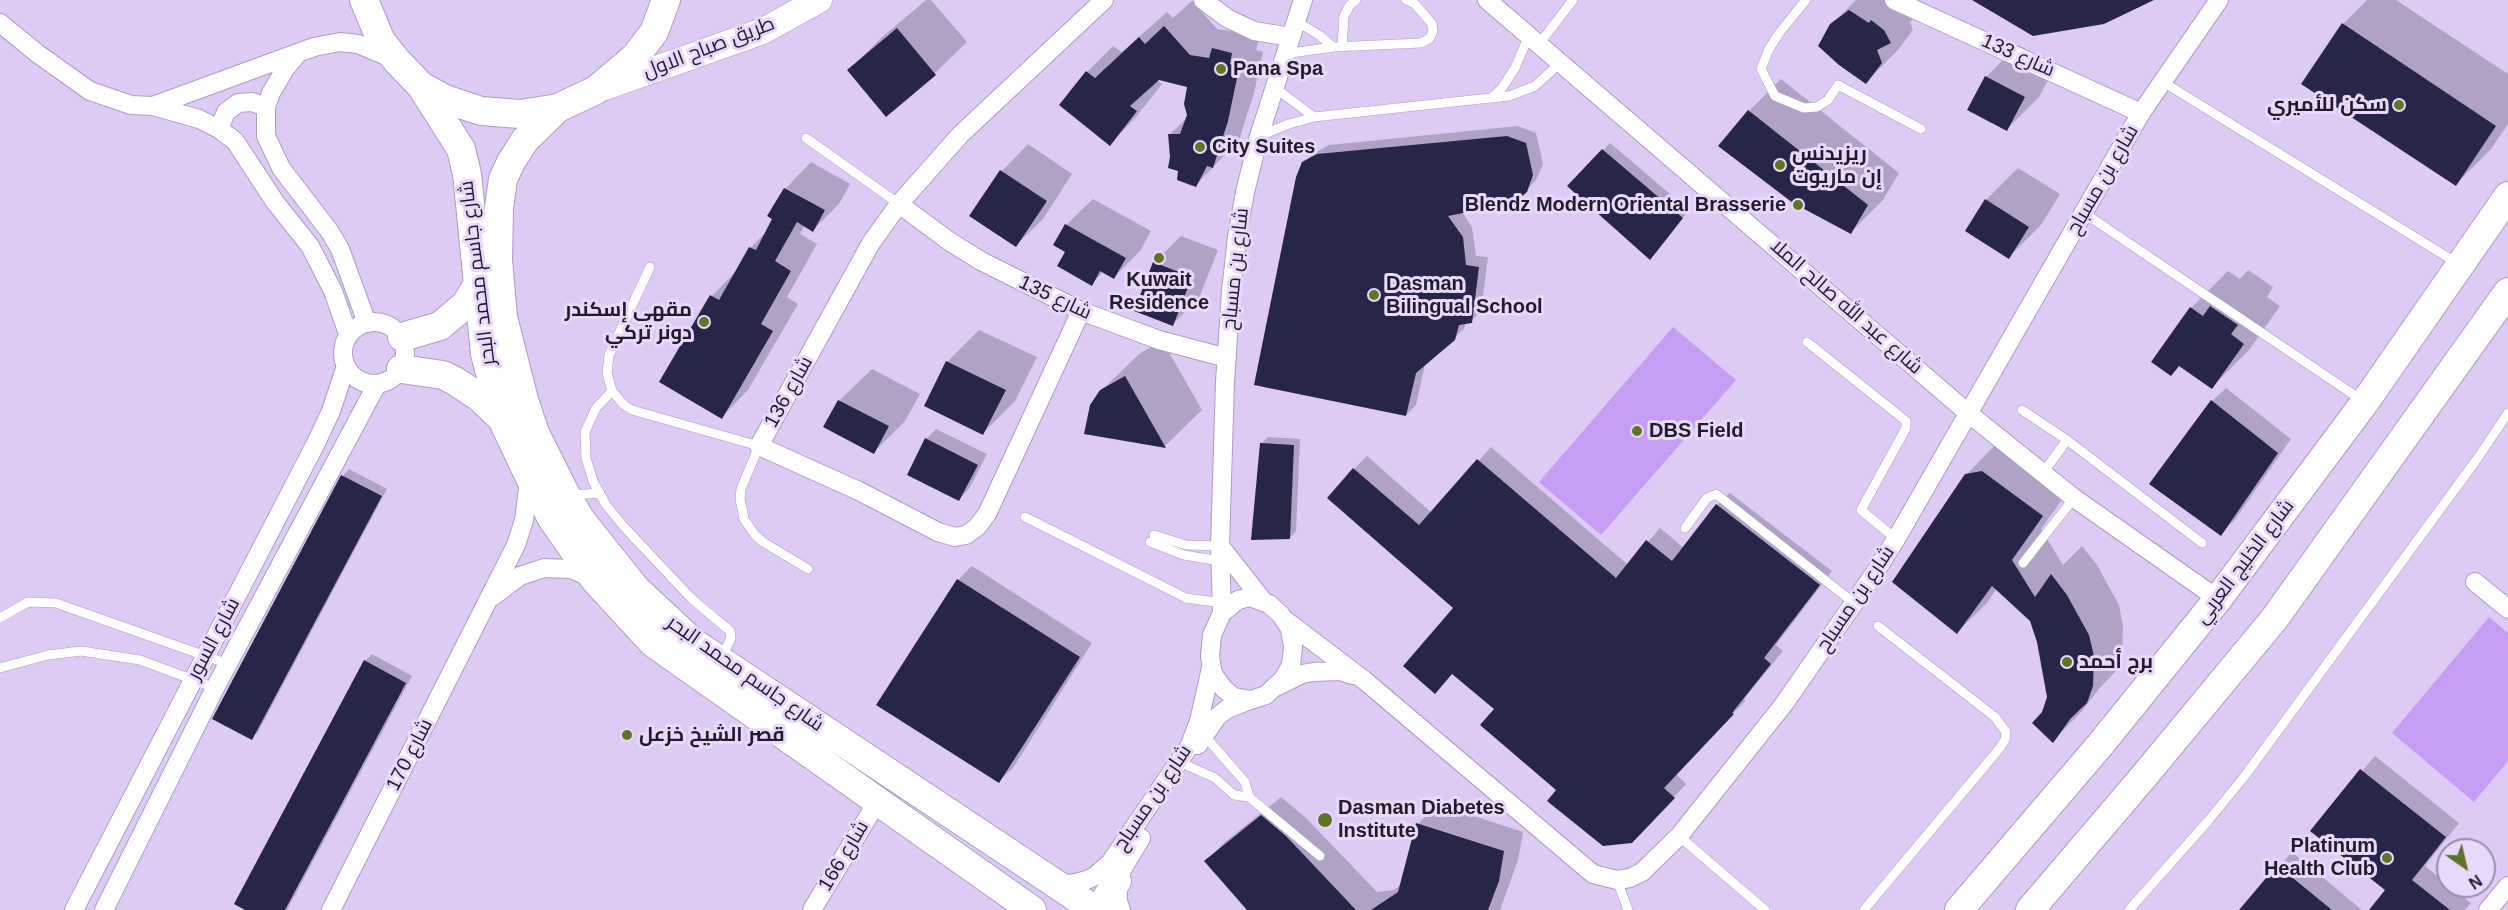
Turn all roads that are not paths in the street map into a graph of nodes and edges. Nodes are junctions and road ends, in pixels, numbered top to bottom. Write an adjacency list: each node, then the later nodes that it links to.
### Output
1 (364, 0): 19 (main road)
2 (666, 0): 24 (main road)
3 (819, 0): 24 (main road, طريق صباح الاول)
4 (1104, 0): 36 (street, شارع 136)
5 (1203, 0): 15 (street)
6 (1303, 0): 15 (street, شارع بن مسباح)
7 (1356, 0): 17 (lane)
8 (1406, 0): 17 (lane)
9 (1487, 0): 16 (street, شارع عبد الله صالح الملا)
10 (1573, 0): 16 (lane)
11 (1806, 0): 32 (lane)
12 (1894, 0): 29 (street, شارع 133)
13 (2219, 0): 21 (street, شارع بن مسباح)
14 (0, 23): 26 (street)
15 (1290, 37): 17 (lane); 17 (lane); 23 (street, شارع بن مسباح)
16 (1534, 39): 20 (street, شارع عبد الله صالح الملا); 25 (lane)
17 (1337, 47)
18 (299, 52): 19 (street); 26 (street); 27 (street)
19 (397, 62): 22 (main road)
20 (1561, 63): 25 (lane); 54 (street, شارع عبد الله صالح الملا)
21 (2163, 81): 29 (street, شارع بن مسباح); 38 (lane)
22 (421, 86): 28 (main road); 40 (main road, شارع جاسم محمد البحر)
23 (1274, 87): 30 (lane); 33 (street, شارع بن مسباح)
24 (596, 90): 28 (main road)
25 (1492, 97): 30 (lane)
26 (153, 106): 31 (street)
27 (266, 107): 31 (street); 43 (street)
28 (558, 108): 62 (main road, شارع جاسم محمد البحر)
29 (2141, 113): 37 (street, شارع بن مسباح)
30 (1314, 117): 33 (lane)
31 (219, 129): 44 (street)
32 (1921, 129)
33 (1259, 136): 47 (street, شارع بن مسباح)
34 (806, 138): 36 (lane)
35 (2508, 196): 38 (main road, شارع الخليج العربي)
36 (899, 204): 42 (street, شارع 135); 58 (street, شارع 136)
37 (2084, 213): 52 (lane); 54 (street, شارع بن مسباح)
38 (2461, 265): 52 (main road, شارع الخليج العربي)
39 (650, 267): 51 (lane)
40 (477, 285): 45 (main road); 56 (main road, شارع جاسم محمد البحر)
41 (2508, 292): 113 (main road)
42 (1081, 311): 47 (street, شارع 135); 58 (street, شارع 136)
43 (367, 322): 44 (street); 45 (street)
44 (348, 334): 48 (street)
45 (402, 337): 49 (street)
46 (1807, 342): 66 (lane)
47 (1227, 358): 68 (street, شارع بن مسباح)
48 (346, 366): 50 (street); 82 (street, شارع السور)
49 (401, 369): 50 (street); 56 (main road)
50 (377, 384): 84 (street, شارع السور)
51 (612, 391): 58 (lane); 61 (lane)
52 (2365, 402): 73 (main road, شارع الخليج العربي)
53 (2022, 410): 57 (lane)
54 (1968, 413): 59 (street, شارع عبد الله صالح الملا); 66 (street, شارع بن مسباح)
55 (2508, 413): 114 (lane)
56 (502, 419): 60 (main road, شارع جاسم محمد البحر)
57 (2067, 441): 59 (lane); 67 (lane)
58 (759, 446): 70 (lane)
59 (2043, 473): 63 (street, شارع عبد الله صالح الملا)
60 (530, 478): 71 (main road, شارع جاسم محمد البحر); 74 (street, شارع 170)
61 (599, 493): 62 (lane); 83 (lane)
62 (566, 495): 83 (main road, شارع جاسم محمد البحر)
63 (2074, 498): 69 (lane); 73 (street, شارع عبد الله صالح الملا)
64 (1025, 517): 77 (lane)
65 (1685, 528): 76 (lane)
66 (1896, 538): 76 (street, شارع بن مسباح)
67 (2202, 543)
68 (1220, 554): 68 (lane); 75 (street); 77 (street, شارع بن مسباح)
69 (2023, 563)
70 (808, 569)
71 (594, 579): 74 (street, شارع 170); 95 (main road, شارع جاسم محمد البحر)
72 (2475, 582): 78 (street)
73 (2218, 599): 112 (main road, شارع الخليج العربي)
74 (489, 600): 104 (street, شارع 170)
75 (1264, 602): 77 (street); 80 (street)
76 (1854, 603): 96 (street, شارع بن مسباح)
77 (1222, 608): 86 (street)
78 (2508, 609)
79 (0, 618): 82 (lane)
80 (1285, 620): 88 (street); 89 (street)
81 (1878, 626): 111 (lane)
82 (205, 656): 84 (lane); 87 (street, شارع السور)
83 (720, 660): 99 (main road, شارع جاسم محمد البحر)
84 (228, 664): 90 (street, شارع السور)
85 (0, 668): 87 (lane)
86 (1211, 668): 91 (street); 99 (street, شارع بن مسباح)
87 (193, 679): 90 (lane); 102 (street, شارع السور)
88 (1364, 680): 89 (street); 98 (street)
89 (1277, 687): 91 (street)
90 (215, 688): 103 (street, شارع السور)
91 (1251, 700): 92 (street, شارع بن مسباح)
92 (1204, 735): 93 (street, شارع بن مسباح); 94 (lane)
93 (1186, 765): 94 (lane); 100 (street, شارع بن مسباح)
94 (1249, 798): 97 (lane)
95 (877, 802): 105 (street, شارع 166); 106 (main road, شارع جاسم محمد البحر)
96 (1678, 836): 98 (street, شارع بن مسباح); 110 (lane)
97 (1320, 856)
98 (1617, 880): 109 (lane)
99 (1049, 881): 107 (main road, شارع جاسم محمد البحر)
100 (1118, 881): 107 (main road); 108 (street, شارع بن مسباح)
101 (2508, 886): 115 (street)
102 (74, 910)
103 (104, 910)
104 (331, 910)
105 (812, 910)
106 (1032, 910)
107 (1097, 910)
108 (1120, 910)
109 (1628, 910)
110 (1765, 910)
111 (1864, 910)
112 (1959, 910)
113 (2030, 910)
114 (2129, 910)
115 (2488, 910)

